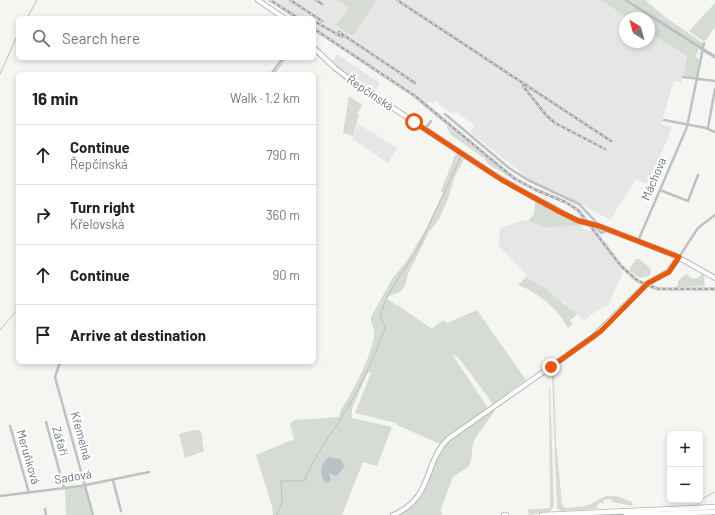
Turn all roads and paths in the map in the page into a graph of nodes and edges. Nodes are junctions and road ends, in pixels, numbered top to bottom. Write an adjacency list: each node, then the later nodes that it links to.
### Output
1 (258, 0): 2 (street)
2 (281, 16)
3 (704, 44): 8 (street, Máchova)
4 (316, 50): 16 (street, Řepčínská)
5 (282, 60): 6 (street)
6 (272, 72)
7 (683, 77): 8 (street)
8 (697, 79): 9 (street); 14 (street, Máchova)
9 (715, 81)
10 (715, 89): 15 (street)
11 (444, 114): 21 (street)
12 (664, 120): 14 (street)
13 (431, 121): 16 (street)
14 (687, 125): 15 (street); 19 (street, Máchova)
15 (708, 128): 17 (street)
16 (425, 129): 21 (street, Řepčínská)
17 (715, 132)
18 (698, 175): 19 (street)
19 (660, 190): 22 (street, Máchova)
20 (715, 215): 23 (street)
21 (597, 225): 22 (street, Řepčínská)
22 (638, 240): 23 (street, Řepčínská)
23 (679, 257): 24 (street, Řepčínská); 40 (street)
24 (715, 278)
25 (59, 364): 30 (street, Křemelná)
26 (46, 422): 31 (street, Záfaří)
27 (10, 426): 32 (street, Meruňková)
28 (149, 472): 29 (street, Sadová)
29 (113, 480): 30 (street, Sadová); 36 (street)
30 (85, 485): 31 (street, Sadová); 39 (street, Křemelná)
31 (64, 488): 32 (street, Sadová)
32 (29, 493): 33 (street, Sadová)
33 (0, 496)
34 (715, 507): 41 (main road)
35 (45, 509): 38 (street)
36 (121, 511)
37 (715, 512): 42 (main road)
38 (46, 515)
39 (93, 515)
40 (393, 515)
41 (542, 515)
42 (626, 515)

